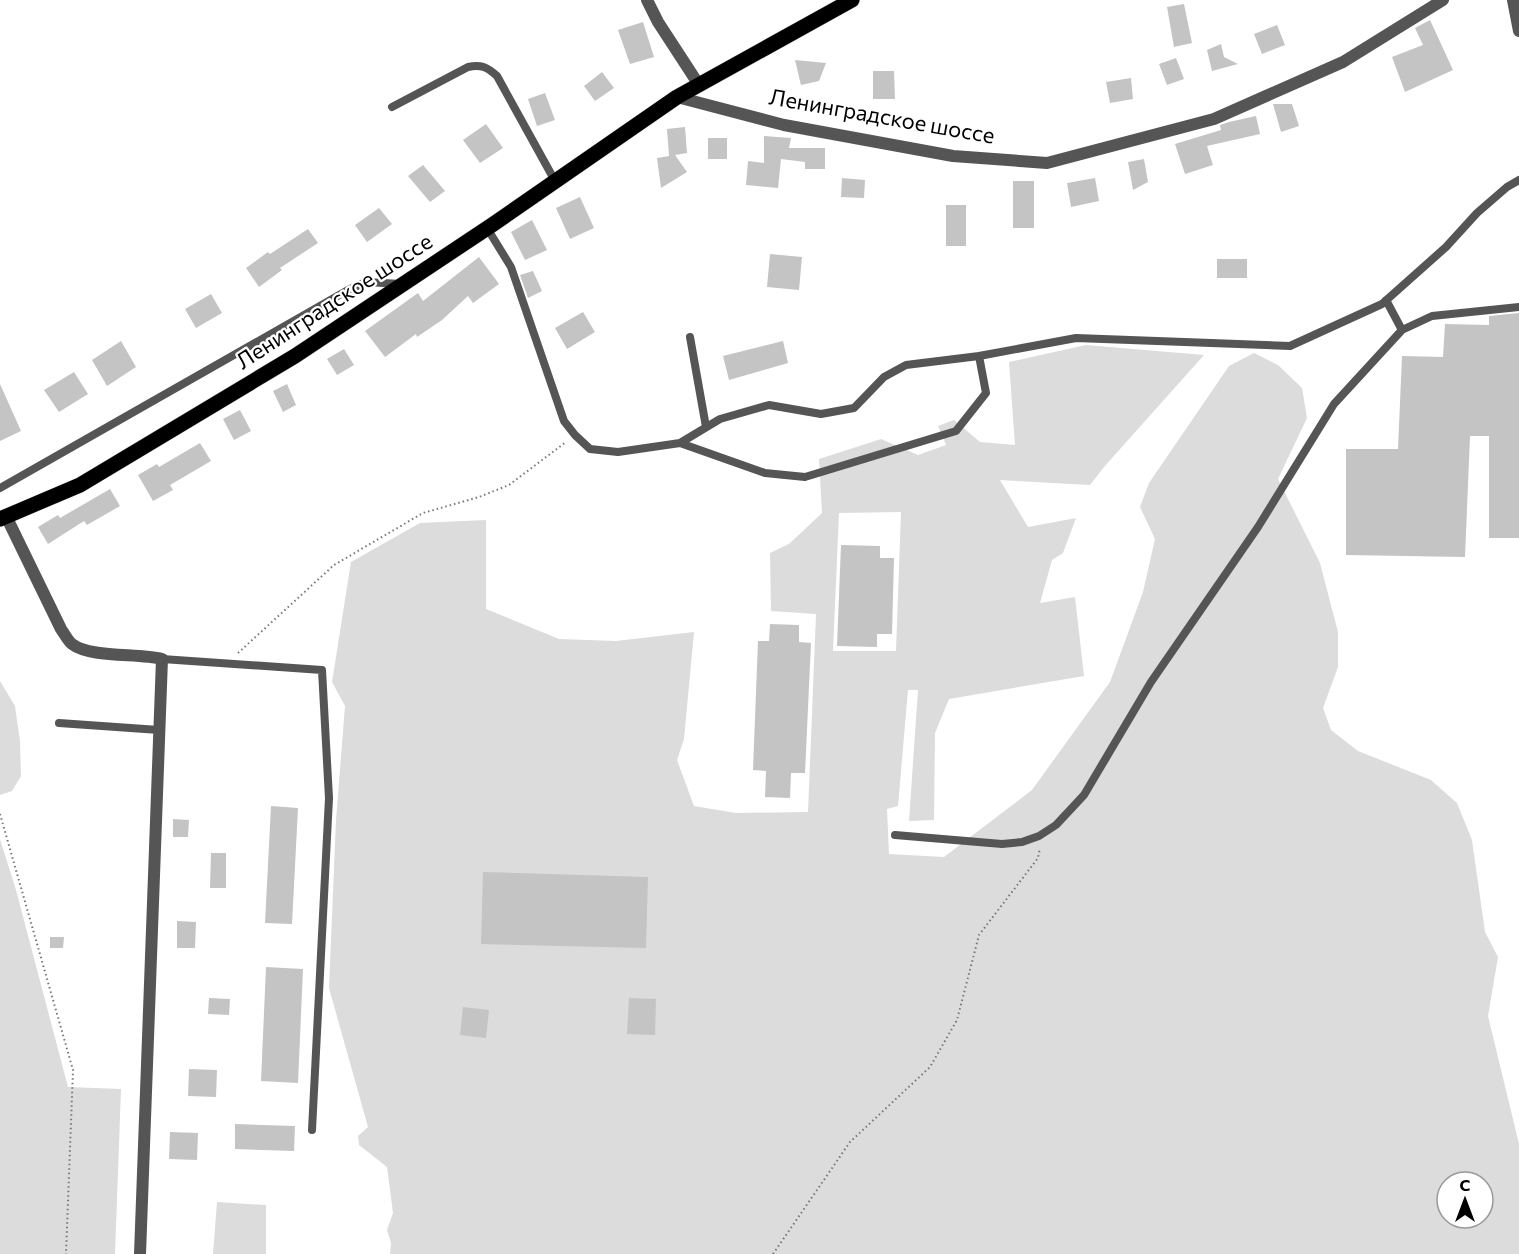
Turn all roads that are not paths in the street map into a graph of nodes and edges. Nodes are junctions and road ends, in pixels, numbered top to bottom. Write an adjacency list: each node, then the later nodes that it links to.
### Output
1 (647, 0): 6 (street)
2 (1443, 0): 7 (street, Ленинградское шоссе)
3 (1513, 0): 5 (street)
4 (847, 1): 6 (main road, Ленинградское шоссе)
5 (1519, 31)
6 (699, 85): 7 (main road, Ленинградское шоссе)
7 (677, 97): 10 (main road, Ленинградское шоссе)
8 (392, 107): 10 (lane)
9 (1519, 180): 13 (lane)
10 (555, 181): 11 (main road, Ленинградское шоссе)
11 (487, 228): 12 (main road, Ленинградское шоссе); 19 (lane)
12 (403, 284): 20 (lane); 21 (main road, Ленинградское шоссе)
13 (1386, 300): 15 (lane); 17 (lane)
14 (1519, 307): 15 (lane)
15 (1402, 330): 25 (lane)
16 (690, 337): 18 (lane)
17 (979, 356): 18 (lane); 19 (lane)
18 (706, 427): 19 (lane)
19 (680, 443)
20 (0, 488)
21 (3, 517): 22 (street)
22 (162, 659): 24 (street); 26 (lane)
23 (59, 723): 24 (lane)
24 (159, 730): 27 (street)
25 (895, 835)
26 (312, 1130)
27 (140, 1254)

